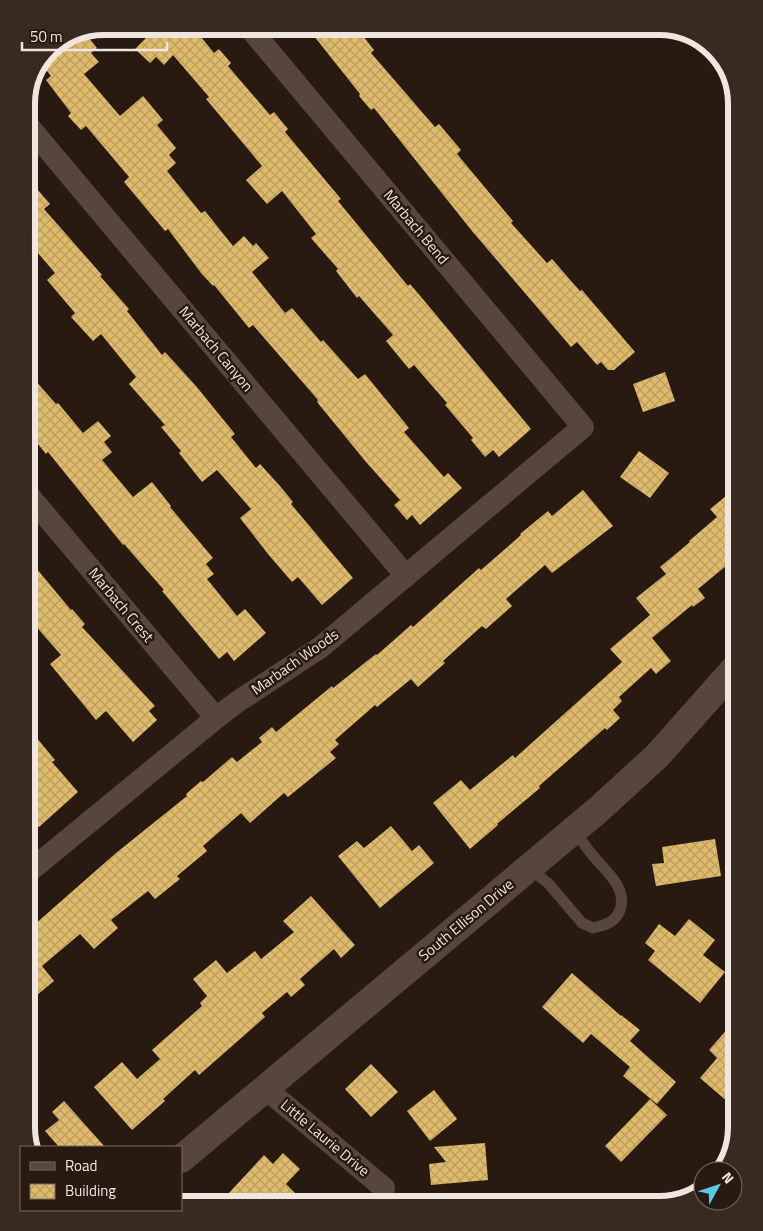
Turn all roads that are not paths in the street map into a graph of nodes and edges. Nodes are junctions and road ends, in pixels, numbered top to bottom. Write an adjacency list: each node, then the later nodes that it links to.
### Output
1 (256, 35): 3 (street, Marbach Bend)
2 (35, 134): 5 (street, Marbach Canyon)
3 (583, 427): 5 (street, Marbach Woods)
4 (35, 503): 7 (street, Marbach Crest)
5 (406, 576): 7 (street, Marbach Woods)
6 (728, 676): 8 (street, South Ellison Drive)
7 (216, 718): 9 (street, Marbach Woods)
8 (575, 830): 10 (street, South Ellison Drive); 10 (lane)
9 (35, 866)
10 (529, 868): 11 (street, South Ellison Drive)
11 (266, 1089): 12 (street, South Ellison Drive); 13 (street, Little Laurie Drive)
12 (182, 1159)
13 (384, 1188)

